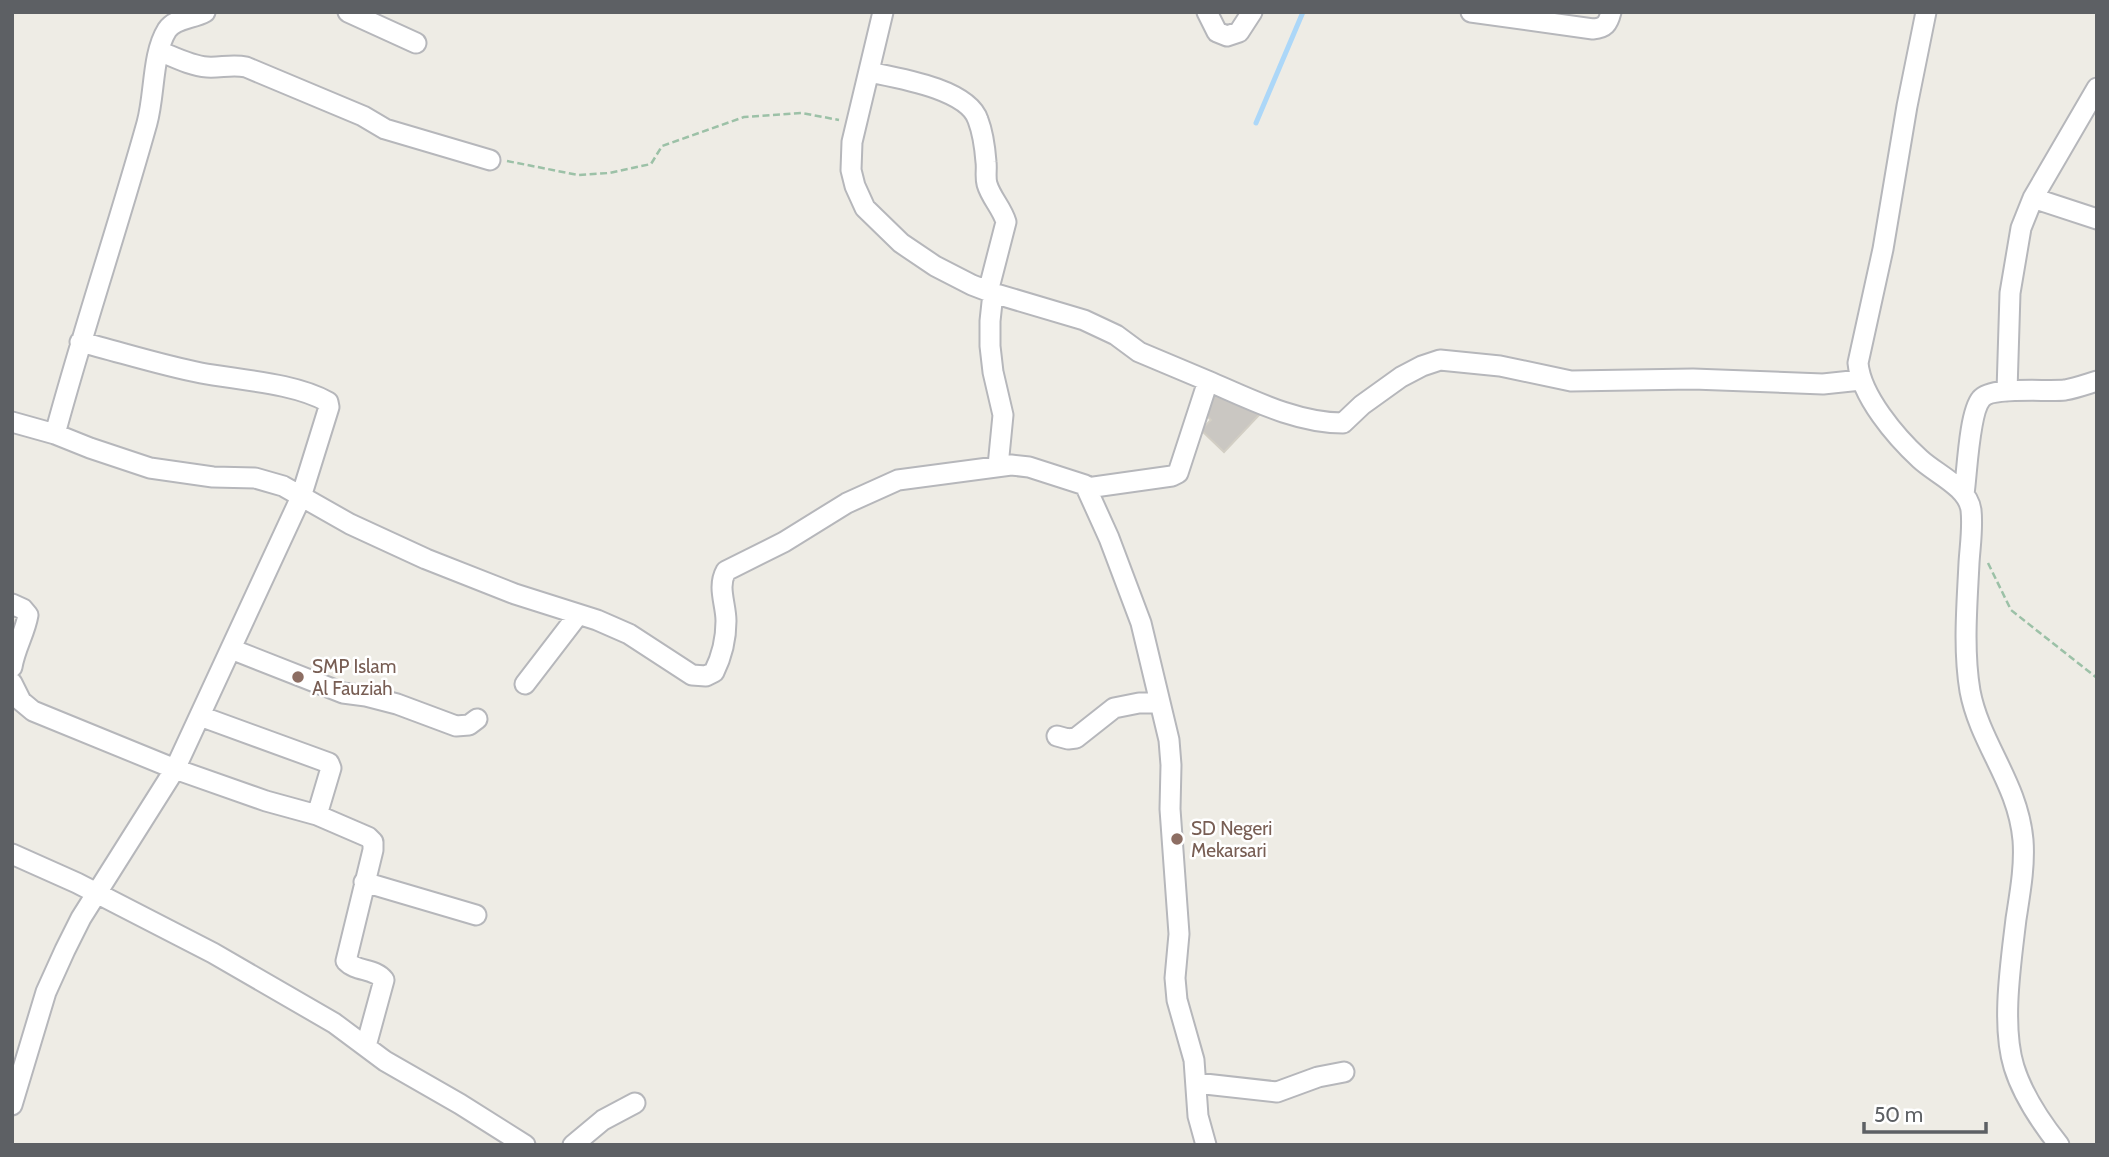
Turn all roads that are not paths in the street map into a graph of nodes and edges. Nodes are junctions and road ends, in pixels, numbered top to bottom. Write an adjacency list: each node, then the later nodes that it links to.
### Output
1 (205, 12): 10 (street)
2 (348, 12): 9 (street)
3 (883, 12): 11 (street)
4 (1206, 12): 5 (street)
5 (1252, 12)
6 (1471, 12): 7 (street)
7 (1611, 12)
8 (1926, 12): 18 (street)
9 (416, 44)
10 (159, 51): 13 (street); 17 (street)
11 (869, 72): 16 (street); 16 (street)
12 (2097, 88): 14 (street)
13 (490, 160)
14 (2033, 198): 15 (street); 21 (street)
15 (2097, 219)
16 (990, 293): 19 (street); 24 (street)
17 (80, 342): 23 (street); 27 (street)
18 (1861, 380): 19 (street); 26 (street)
19 (1208, 381): 25 (street)
20 (2097, 381): 21 (street)
21 (2007, 391): 26 (street)
22 (12, 422): 23 (street)
23 (55, 434): 27 (street)
24 (998, 466): 25 (street); 29 (street)
25 (1087, 488): 34 (street)
26 (1964, 494): 52 (street)
27 (301, 497): 29 (street); 30 (street)
28 (12, 604): 31 (street)
29 (578, 615): 33 (street)
30 (231, 649): 35 (street); 36 (street)
31 (12, 667)
32 (12, 683): 38 (street)
33 (525, 684)
34 (1160, 704): 37 (street); 46 (street)
35 (200, 716): 38 (street); 39 (street)
36 (477, 719)
37 (1057, 736)
38 (175, 769): 39 (street); 42 (street)
39 (317, 815): 41 (street)
40 (12, 855): 42 (street)
41 (364, 882): 43 (street); 44 (street)
42 (98, 893): 44 (street); 48 (street)
43 (476, 915)
44 (366, 1046): 49 (street)
45 (1344, 1072): 46 (street)
46 (1196, 1083): 51 (street)
47 (635, 1103): 50 (street)
48 (12, 1105)
49 (525, 1145)
50 (573, 1145)
51 (1206, 1145)
52 (2059, 1145)

